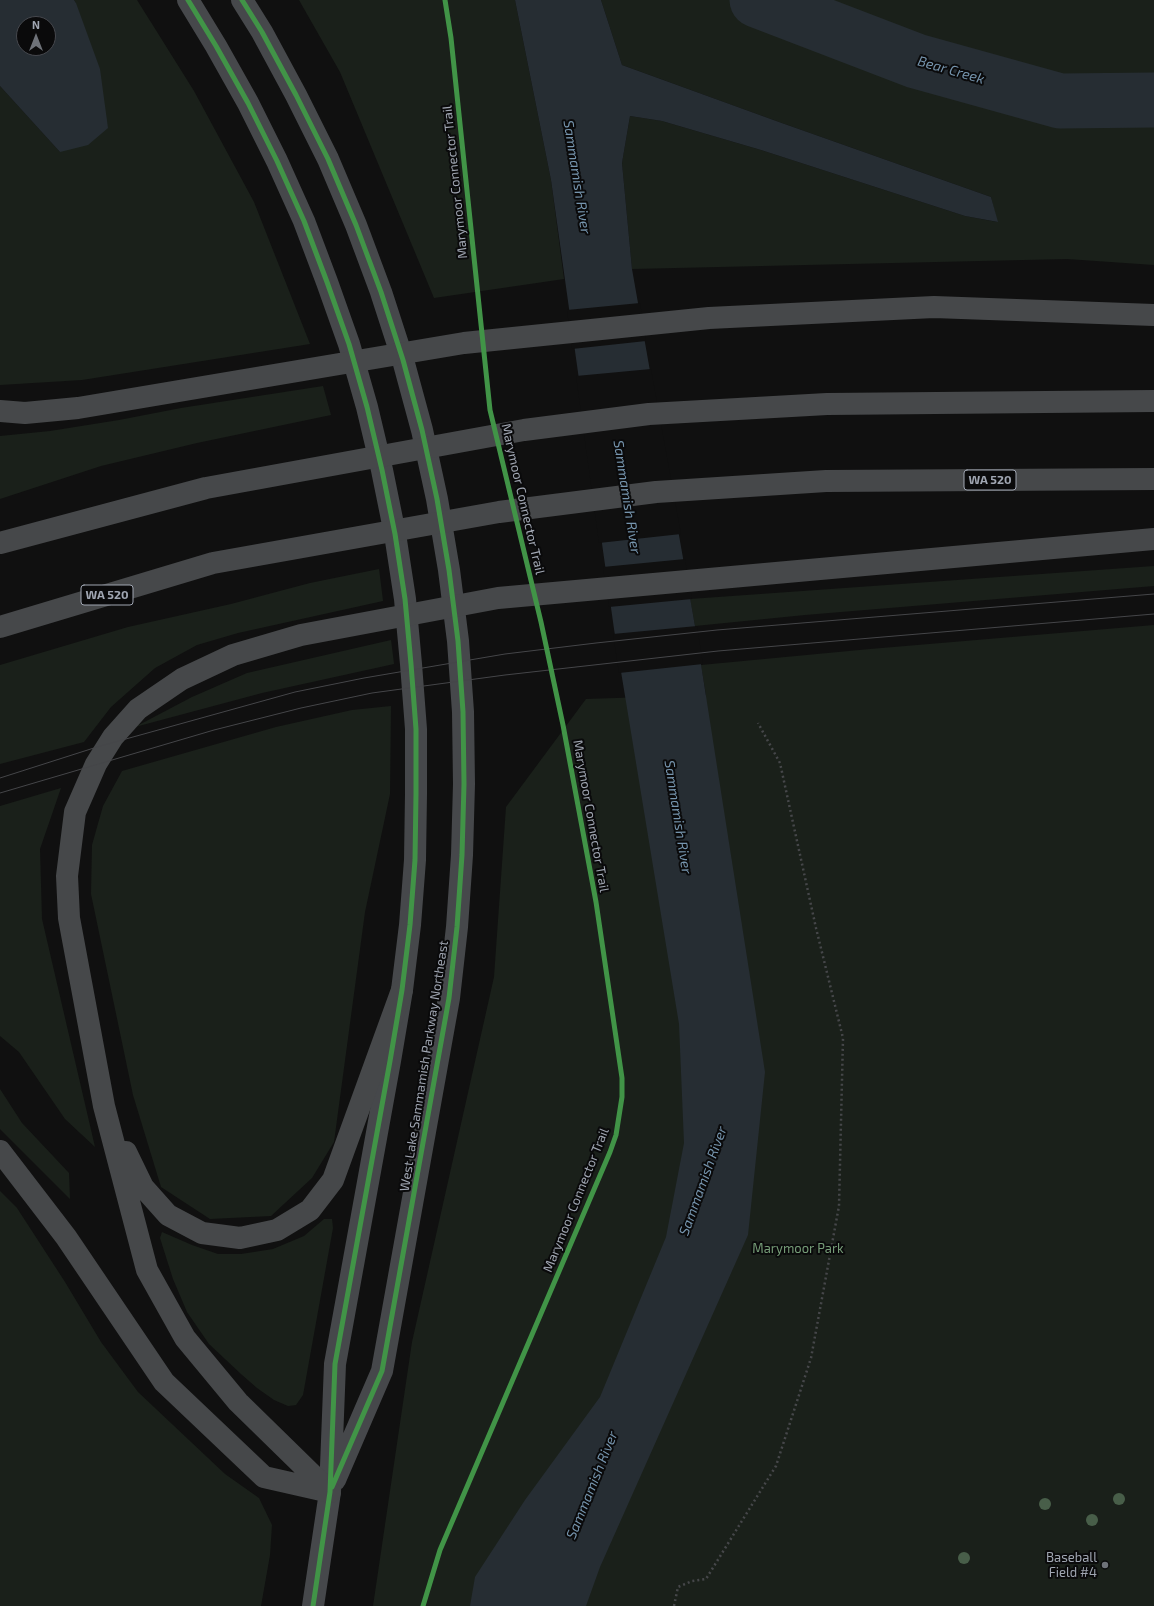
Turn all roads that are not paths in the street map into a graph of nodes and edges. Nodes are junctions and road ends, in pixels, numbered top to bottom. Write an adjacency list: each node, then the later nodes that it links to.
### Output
1 (188, 0): 10 (main road, West Lake Sammamish Parkway Northeast)
2 (242, 0): 13 (main road, West Lake Sammamish Parkway Northeast)
3 (1154, 315): 5 (highway)
4 (1154, 401): 8 (highway)
5 (0, 411)
6 (1154, 479): 9 (highway, WA 520)
7 (1154, 539): 11 (highway)
8 (0, 543)
9 (0, 627)
10 (402, 990): 11 (highway); 13 (main road, West Lake Sammamish Parkway Northeast)
11 (104, 1106): 13 (highway)
12 (0, 1151): 13 (highway)
13 (330, 1492): 14 (main road, West Lake Sammamish Parkway Northeast)
14 (313, 1606)

